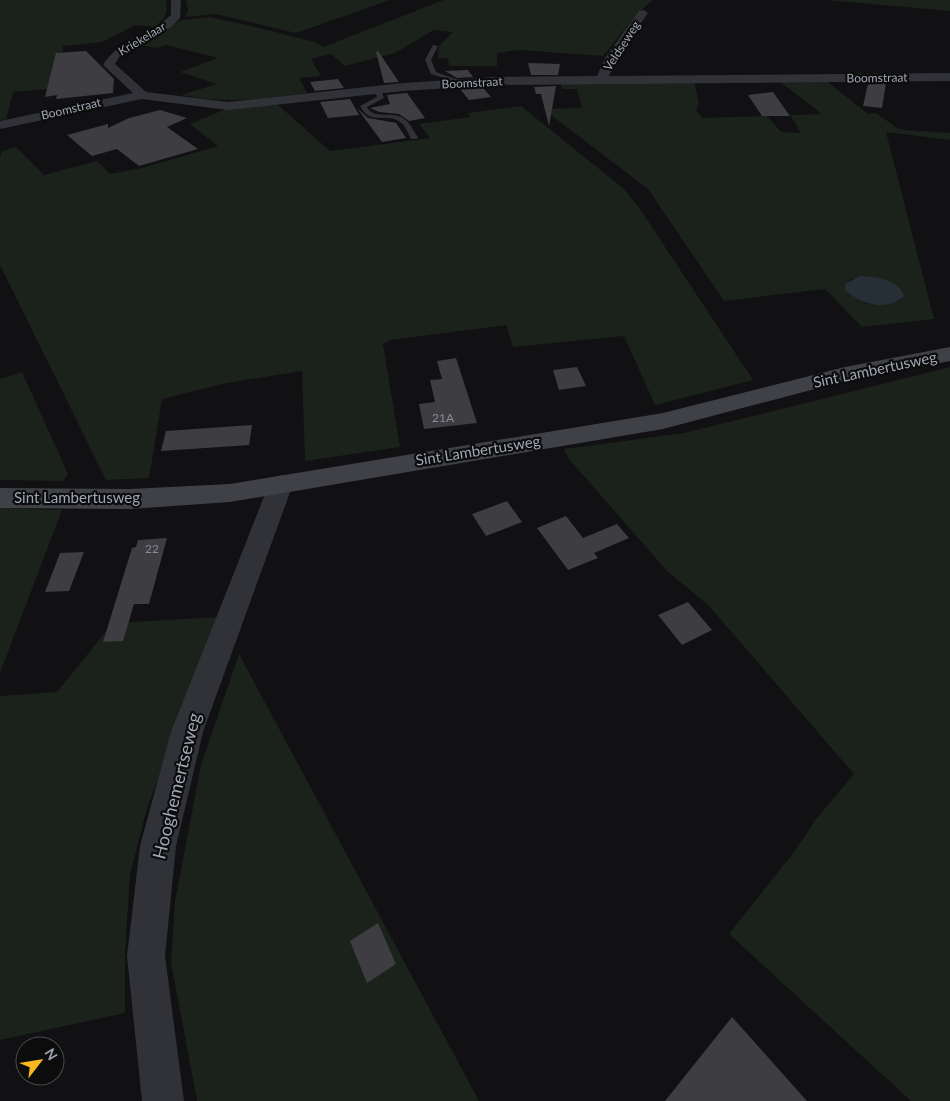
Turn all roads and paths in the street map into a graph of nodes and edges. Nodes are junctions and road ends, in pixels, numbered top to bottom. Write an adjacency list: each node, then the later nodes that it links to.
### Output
1 (176, 0): 8 (street, Kriekelaar)
2 (643, 13): 5 (street, Veldseweg)
3 (435, 46): 6 (lane)
4 (950, 77): 5 (street, Boomstraat)
5 (601, 80): 6 (street, Boomstraat)
6 (462, 83): 7 (street, Boomstraat)
7 (378, 90): 8 (street, Boomstraat); 10 (lane)
8 (142, 95): 9 (street, Boomstraat)
9 (0, 125)
10 (414, 137)
11 (950, 354): 12 (street, Sint Lambertusweg)
12 (280, 484): 13 (street, Sint Lambertusweg); 14 (street, Hooghemertseweg)
13 (0, 498)
14 (163, 1101)

